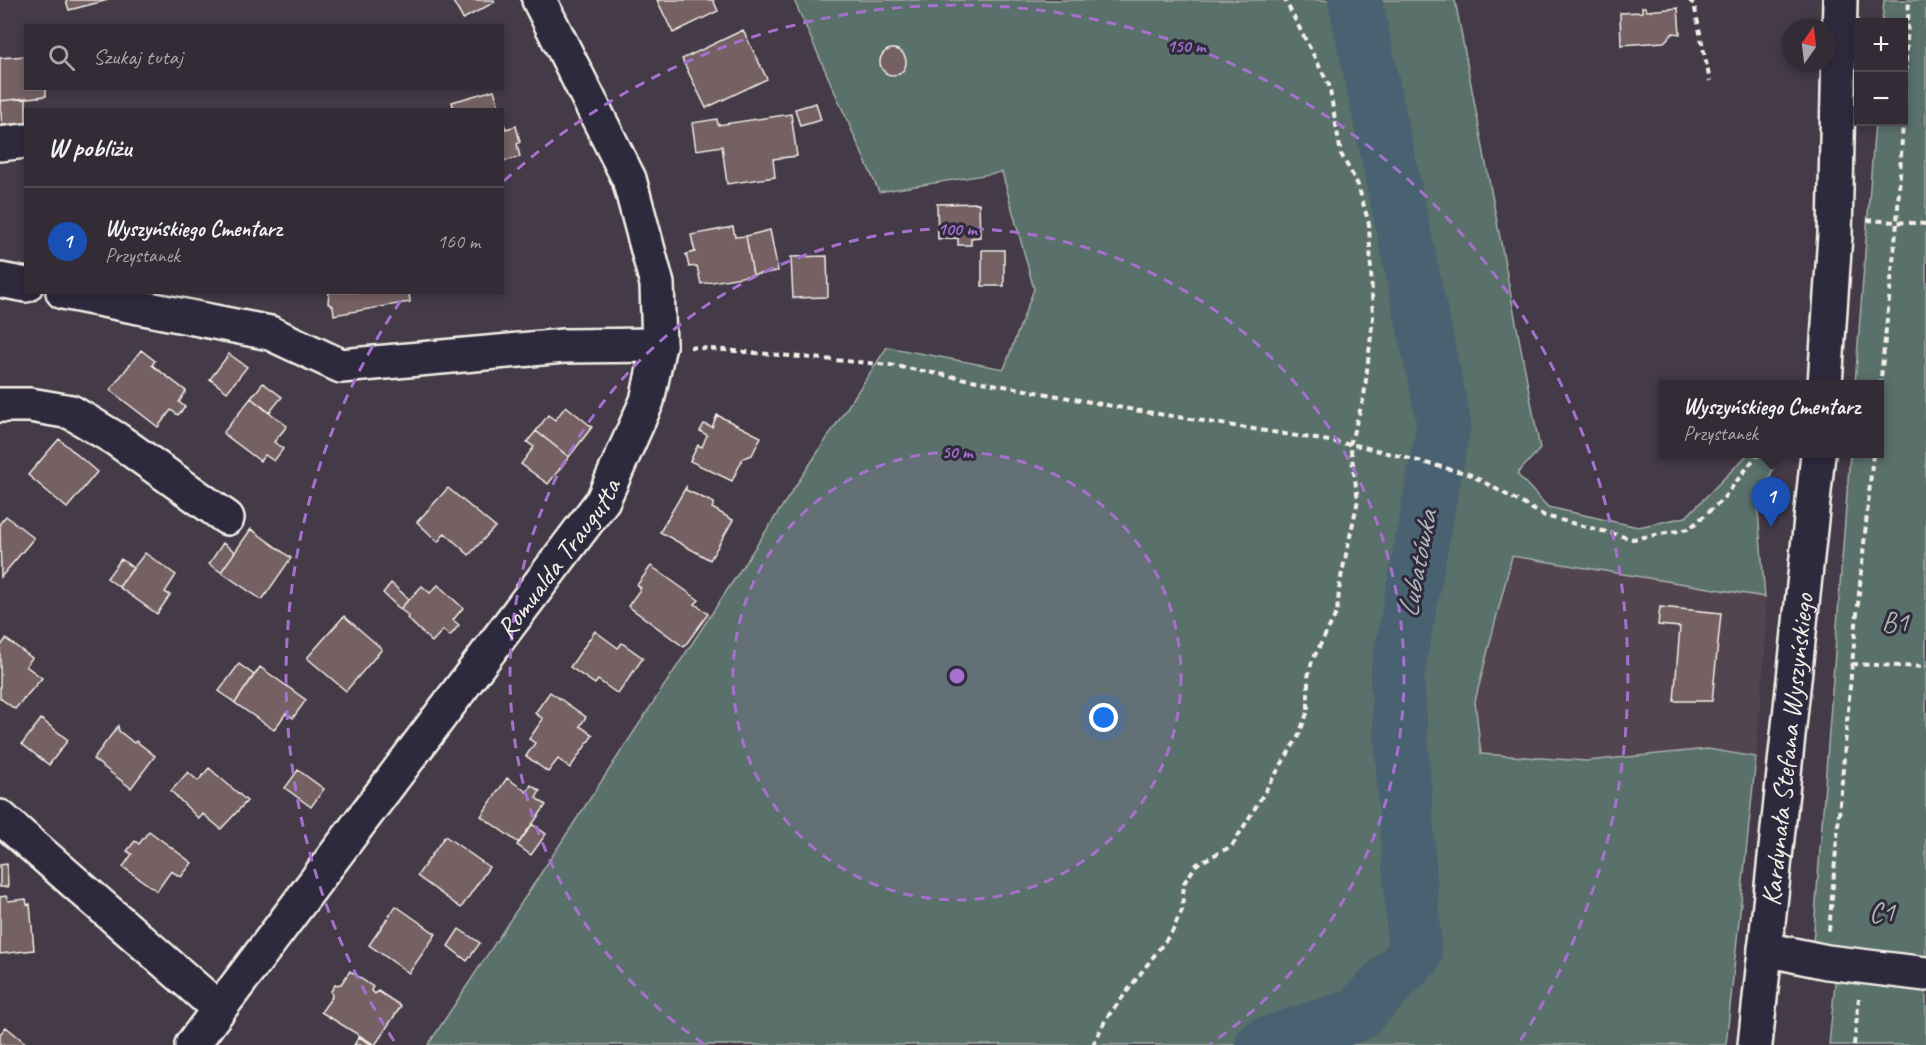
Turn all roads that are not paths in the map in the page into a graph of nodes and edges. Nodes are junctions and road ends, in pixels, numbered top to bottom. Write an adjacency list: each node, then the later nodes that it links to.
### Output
1 (539, 0): 8 (street, Romualda Traugutta)
2 (1840, 0): 9 (street)
3 (24, 141): 4 (street)
4 (0, 144)
5 (0, 280): 6 (street)
6 (24, 285)
7 (73, 294): 8 (street)
8 (659, 345): 16 (street, Romualda Traugutta)
9 (1825, 380)
10 (0, 405): 12 (street)
11 (1817, 458): 14 (street, Kardynała Stefana Wyszyńskiego)
12 (227, 518)
13 (0, 817): 16 (street)
14 (1765, 950): 15 (street); 18 (street, Kardynała Stefana Wyszyńskiego)
15 (1926, 974)
16 (219, 1009): 17 (street, Romualda Traugutta)
17 (192, 1045)
18 (1755, 1045)

